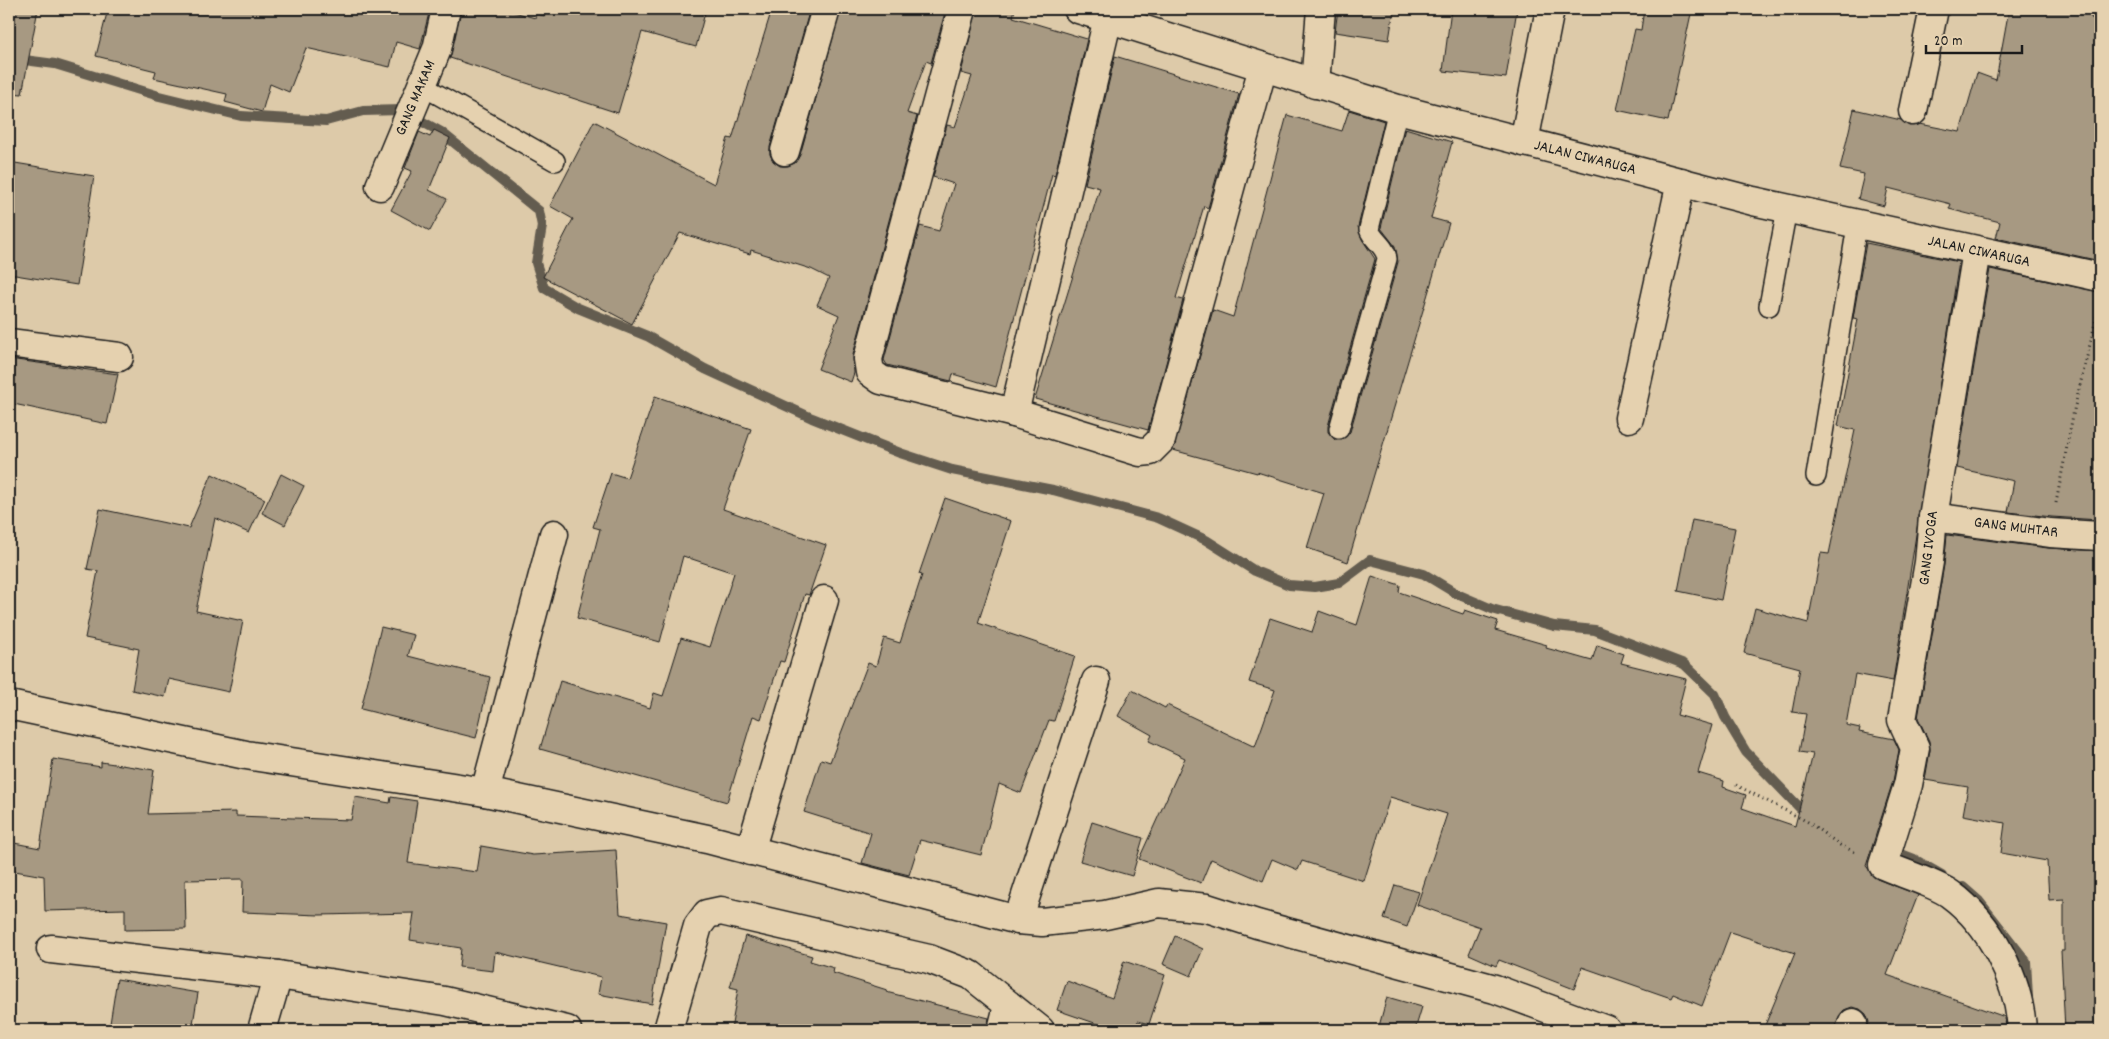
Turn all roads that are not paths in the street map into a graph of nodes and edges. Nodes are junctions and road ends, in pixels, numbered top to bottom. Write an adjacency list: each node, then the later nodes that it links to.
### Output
1 (446, 9): 11 (street, GANG MAKAM)
2 (826, 9): 15 (street)
3 (962, 9): 26 (street)
4 (1078, 9): 8 (street, JALAN CIWARUGA)
5 (1322, 9): 10 (street)
6 (1550, 9): 14 (street)
7 (1934, 9): 13 (street)
8 (1108, 18): 9 (street, JALAN CIWARUGA); 26 (street)
9 (1263, 67): 10 (street, JALAN CIWARUGA); 26 (street)
10 (1315, 84): 12 (street, JALAN CIWARUGA)
11 (421, 85): 16 (lane); 18 (street, GANG MAKAM)
12 (1398, 109): 14 (street, JALAN CIWARUGA); 28 (lane)
13 (1913, 111)
14 (1524, 142): 17 (street, JALAN CIWARUGA)
15 (785, 151)
16 (554, 160)
17 (1681, 182): 19 (street, JALAN CIWARUGA); 27 (street)
18 (380, 186)
19 (1787, 209): 20 (street, JALAN CIWARUGA); 23 (lane)
20 (1857, 226): 21 (street, JALAN CIWARUGA); 29 (lane)
21 (1977, 251): 22 (street, JALAN CIWARUGA); 30 (street, GANG IVOGA)
22 (2100, 277)
23 (1769, 306)
24 (9, 342): 25 (street)
25 (119, 357)
26 (1014, 414)
27 (1629, 418)
28 (1338, 429)
29 (1816, 476)
30 (1933, 517): 32 (street, GANG MUHTAR); 47 (street, GANG IVOGA)
31 (554, 534): 36 (street)
32 (2100, 536)
33 (824, 600): 37 (street)
34 (1096, 681): 38 (street)
35 (9, 705): 36 (street)
36 (485, 792): 37 (street)
37 (750, 851): 38 (street)
38 (1018, 920): 46 (street)
39 (51, 949): 40 (street)
40 (278, 974): 42 (street); 43 (street)
41 (1005, 1018): 44 (street); 45 (street)
42 (262, 1030)
43 (567, 1030)
44 (668, 1030)
45 (1040, 1030)
46 (1606, 1030)
47 (2022, 1030)

